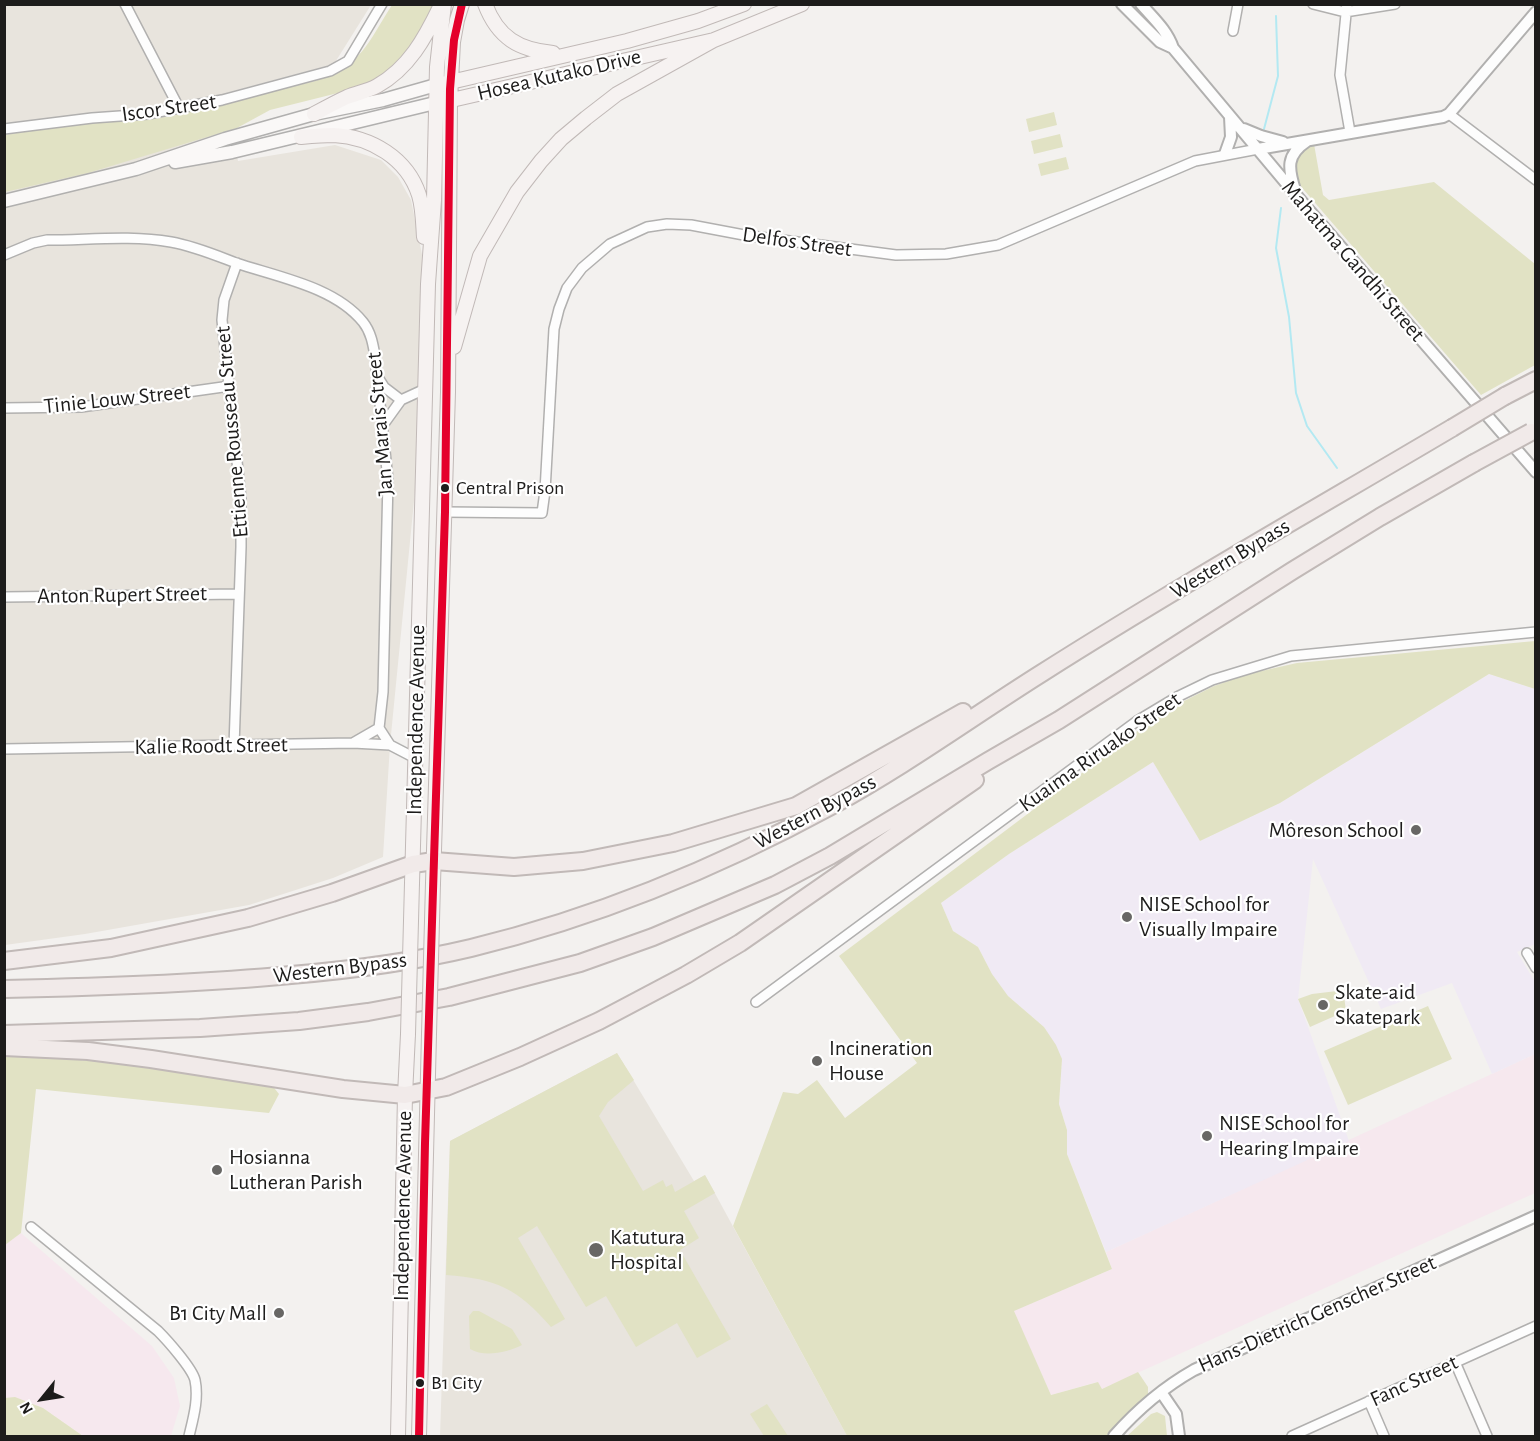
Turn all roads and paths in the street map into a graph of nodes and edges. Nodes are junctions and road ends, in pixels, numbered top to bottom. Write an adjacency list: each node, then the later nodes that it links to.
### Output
1 (126, 4): 23 (street)
2 (382, 4): 23 (street, Iscor Street)
3 (442, 4): 20 (main road, Independence Avenue); 24 (main road)
4 (462, 4): 19 (main road, Independence Avenue)
5 (485, 4): 18 (main road)
6 (744, 4): 18 (main road, Hosea Kutako Drive)
7 (802, 4): 16 (main road, Hosea Kutako Drive)
8 (1122, 4): 17 (street, Mahatma Gandhi Street)
9 (1141, 4): 17 (street, Mahatma Gandhi Street)
10 (1238, 4): 15 (street)
11 (1313, 4): 13 (street)
12 (1395, 4): 13 (street)
13 (1346, 8): 29 (street)
14 (1536, 12): 25 (street)
15 (1233, 31)
16 (714, 40): 21 (main road, Hosea Kutako Drive); 46 (main road)
17 (1173, 48): 26 (street, Mahatma Gandhi Street)
18 (568, 55): 19 (main road, Hosea Kutako Drive)
19 (451, 82): 20 (main road, Hosea Kutako Drive); 21 (main road, Independence Avenue)
20 (436, 85): 22 (main road, Independence Avenue); 24 (main road, Hosea Kutako Drive)
21 (450, 101): 22 (main road, Hosea Kutako Drive); 46 (main road, Independence Avenue)
22 (435, 104): 30 (main road, Hosea Kutako Drive); 41 (main road, Independence Avenue)
23 (179, 108): 28 (street, Iscor Street)
24 (314, 114): 35 (main road, Hosea Kutako Drive)
25 (1449, 114): 29 (street); 36 (street)
26 (1230, 116): 27 (street, Mahatma Gandhi Street); 34 (street)
27 (1238, 126): 32 (street); 33 (street, Mahatma Gandhi Street)
28 (4, 129)
29 (1350, 132): 31 (street)
30 (301, 137): 35 (main road, Hosea Kutako Drive); 41 (main road)
31 (1310, 140): 32 (street); 37 (street)
32 (1288, 143): 33 (street)
33 (1258, 149): 34 (street, Delfos Street); 37 (street, Mahatma Gandhi Street)
34 (1225, 154): 52 (street, Delfos Street)
35 (136, 169): 38 (main road, Hosea Kutako Drive)
36 (1536, 180)
37 (1297, 196): 51 (street, Mahatma Gandhi Street)
38 (4, 201)
39 (4, 255): 40 (street, Jan Marais Street)
40 (237, 263): 42 (street, Jan Marais Street); 44 (street, Ettienne Rousseau Street)
41 (428, 284): 45 (main road, Independence Avenue)
42 (377, 377): 47 (street); 49 (street, Jan Marais Street)
43 (1536, 380): 56 (highway, Western Bypass, bridge)
44 (230, 386): 48 (street, Tinie Louw Street); 53 (street, Ettienne Rousseau Street)
45 (425, 389): 47 (street); 63 (main road, Independence Avenue)
46 (448, 393): 52 (main road, Independence Avenue)
47 (401, 400): 49 (street)
48 (4, 408)
49 (383, 424): 58 (street, Jan Marais Street)
50 (1533, 431): 57 (highway, Western Bypass, bridge)
51 (1536, 472)
52 (445, 512): 64 (main road, Independence Avenue)
53 (239, 594): 54 (street, Anton Rupert Street); 61 (street, Ettienne Rousseau Street)
54 (4, 597)
55 (1536, 632): 70 (street, Kuaima Riruako Street)
56 (1040, 674): 64 (highway); 69 (highway, Western Bypass)
57 (1059, 720): 71 (highway, Western Bypass); 73 (highway)
58 (379, 728): 59 (street); 60 (street)
59 (354, 743): 60 (street, Kalie Roodt Street); 61 (street, Kalie Roodt Street)
60 (390, 745): 63 (street, Kalie Roodt Street)
61 (234, 746): 62 (street, Kalie Roodt Street)
62 (4, 750)
63 (415, 758): 65 (main road, Independence Avenue)
64 (434, 861): 65 (highway); 73 (main road, Independence Avenue, bridge)
65 (413, 864): 67 (highway); 74 (main road, Independence Avenue, bridge)
66 (1527, 953): 68 (street)
67 (4, 961)
68 (1536, 968)
69 (4, 989)
70 (756, 1002)
71 (4, 1034)
72 (4, 1047): 74 (highway)
73 (428, 1092): 74 (highway); 83 (main road, Independence Avenue)
74 (405, 1095): 82 (main road, Independence Avenue)
75 (1536, 1216): 79 (street, Hans-Dietrich Genscher Street)
76 (31, 1227): 81 (street)
77 (1536, 1326): 78 (street, Fanc Street)
78 (1455, 1362): 80 (street, Fanc Street); 88 (street)
79 (1161, 1392): 84 (street, Hans-Dietrich Genscher Street); 85 (street)
80 (1369, 1401): 86 (street, Fanc Street); 87 (street)
81 (189, 1437)
82 (398, 1437)
83 (419, 1437)
84 (1114, 1437)
85 (1179, 1437)
86 (1292, 1437)
87 (1384, 1437)
88 (1487, 1437)

